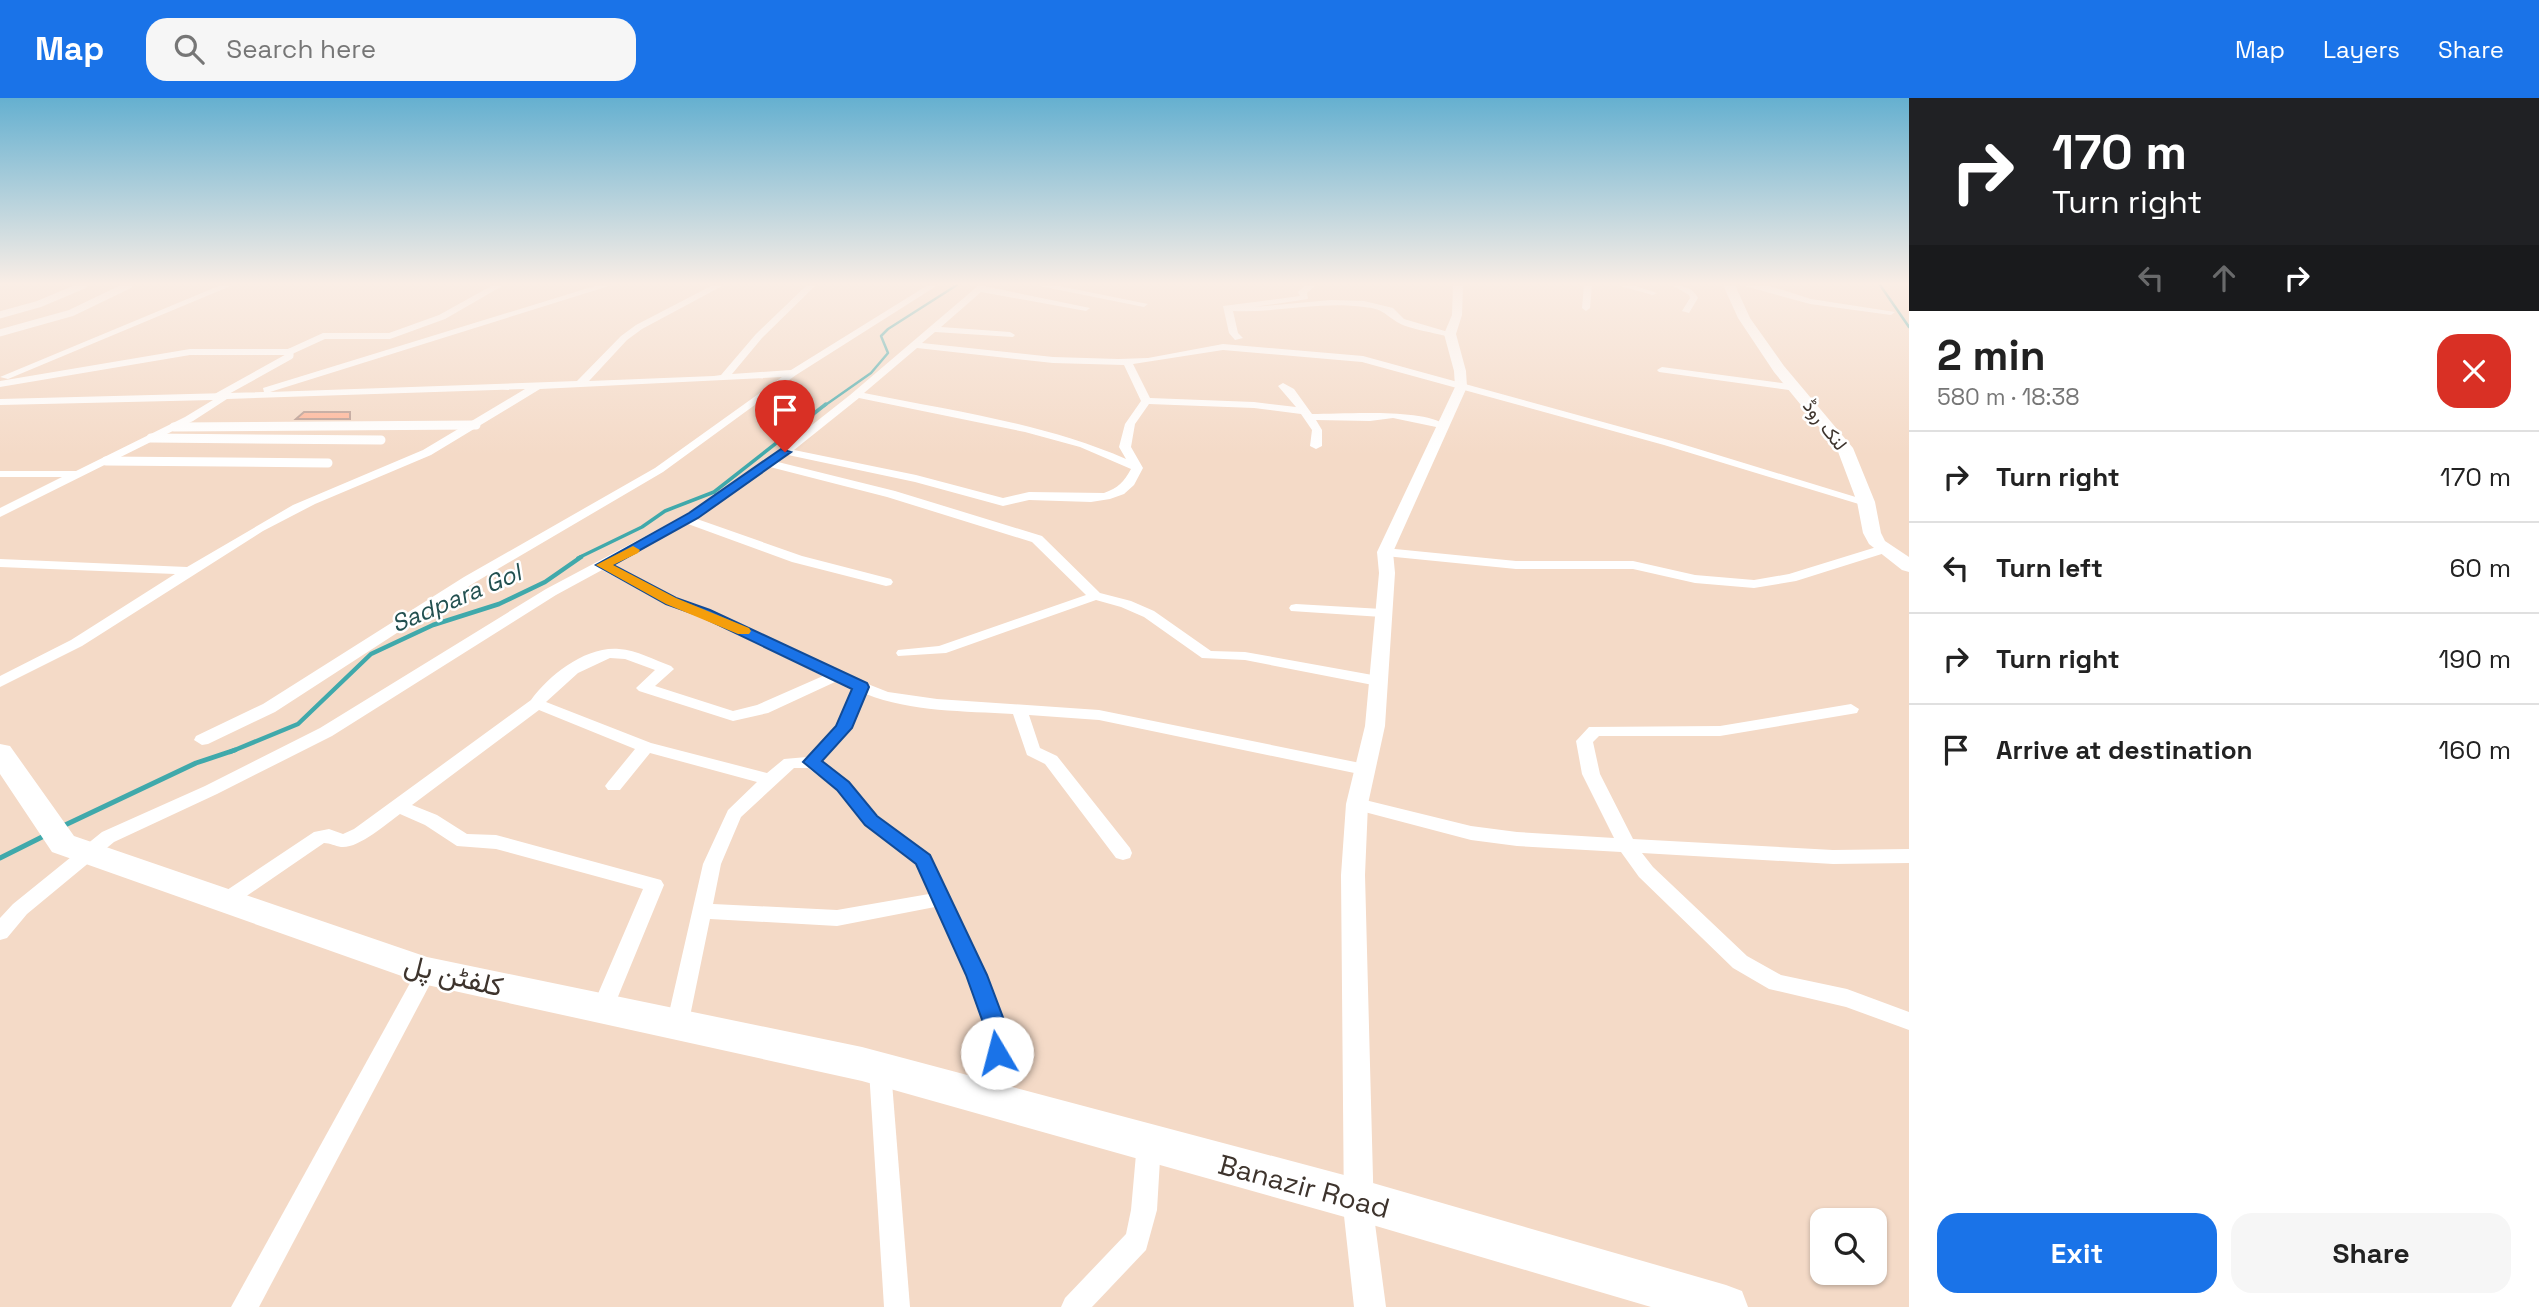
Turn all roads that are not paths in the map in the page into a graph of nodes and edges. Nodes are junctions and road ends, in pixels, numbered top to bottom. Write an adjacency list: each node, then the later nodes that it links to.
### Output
1 (96, 341): 16 (street)
2 (313, 341): 11 (street)
3 (421, 341): 22 (street)
4 (622, 341): 17 (street)
5 (754, 341): 15 (street)
6 (843, 341): 14 (street)
7 (922, 341): 10 (street)
8 (1452, 341): 20 (street)
9 (1760, 341): 21 (main road, لنک روڈ)
10 (918, 345): 12 (street); 23 (street)
11 (289, 352): 16 (street); 24 (street)
12 (1127, 362): 20 (street); 25 (street)
13 (1662, 370): 21 (street)
14 (792, 373): 15 (street); 62 (street)
15 (724, 377): 17 (street)
16 (0, 382)
17 (581, 383): 18 (street)
18 (540, 385): 22 (street); 28 (street)
19 (1283, 386): 27 (street)
20 (1461, 387): 29 (street); 41 (street)
21 (1796, 388): 41 (main road, لنک روڈ)
22 (252, 395): 24 (street)
23 (857, 395): 34 (street); 38 (street)
24 (222, 396): 26 (street); 30 (street)
25 (1146, 401): 27 (street); 38 (street)
26 (0, 404)
27 (1306, 414): 29 (street); 33 (street)
28 (476, 425): 30 (street); 49 (street)
29 (1441, 425): 45 (street)
30 (174, 427): 31 (street)
31 (151, 438): 32 (street); 35 (street)
32 (381, 440)
33 (1316, 446)
34 (785, 452): 37 (street); 38 (street)
35 (106, 461): 36 (street); 40 (street)
36 (328, 463)
37 (768, 463): 43 (street); 51 (street)
38 (1137, 468)
39 (0, 474): 40 (street)
40 (81, 474): 42 (street)
41 (1866, 502): 44 (main road, لنک روڈ)
42 (0, 513)
43 (686, 519): 47 (street); 50 (street)
44 (1883, 549): 45 (street); 48 (main road)
45 (1385, 552): 53 (street)
46 (0, 564): 49 (street)
47 (603, 565): 55 (street); 77 (street)
48 (1909, 566)
49 (188, 571): 57 (street)
50 (886, 582)
51 (1095, 596): 54 (street); 56 (street)
52 (1296, 608): 53 (street)
53 (1382, 613): 56 (street)
54 (903, 653)
55 (835, 676): 58 (street); 59 (street)
56 (1378, 681): 66 (street)
57 (0, 682)
58 (861, 687): 60 (street); 65 (street)
59 (537, 704): 63 (street); 70 (street)
60 (1019, 709): 66 (street); 72 (street)
61 (1851, 709): 71 (street)
62 (202, 740)
63 (646, 747): 67 (street); 68 (street)
64 (0, 753): 75 (highway, کلفٹن پل)
65 (812, 762): 67 (street); 74 (street)
66 (1364, 769): 69 (street)
67 (770, 780): 76 (street)
68 (614, 786)
69 (1357, 804): 71 (street); 85 (street)
70 (398, 806): 75 (street); 79 (street)
71 (1628, 846): 73 (street); 80 (street)
72 (1123, 853)
73 (1909, 856)
74 (940, 899): 76 (street); 83 (street)
75 (225, 901): 78 (highway, کلفٹن پل)
76 (701, 911): 81 (street)
77 (0, 932)
78 (427, 971): 79 (highway, کلفٹن پل); 86 (street)
79 (602, 1010): 81 (highway, کلفٹن پل)
80 (1909, 1021)
81 (677, 1026): 82 (highway, کلفٹن پل)
82 (880, 1070): 83 (highway, Banazir Road); 87 (street)
83 (978, 1097): 84 (highway, Banazir Road)
84 (1149, 1143): 85 (highway, Banazir Road); 88 (street)
85 (1359, 1200): 89 (street); 90 (highway, Banazir Road)
86 (244, 1307)
87 (897, 1307)
88 (1074, 1307)
89 (1370, 1307)
90 (1726, 1307)

